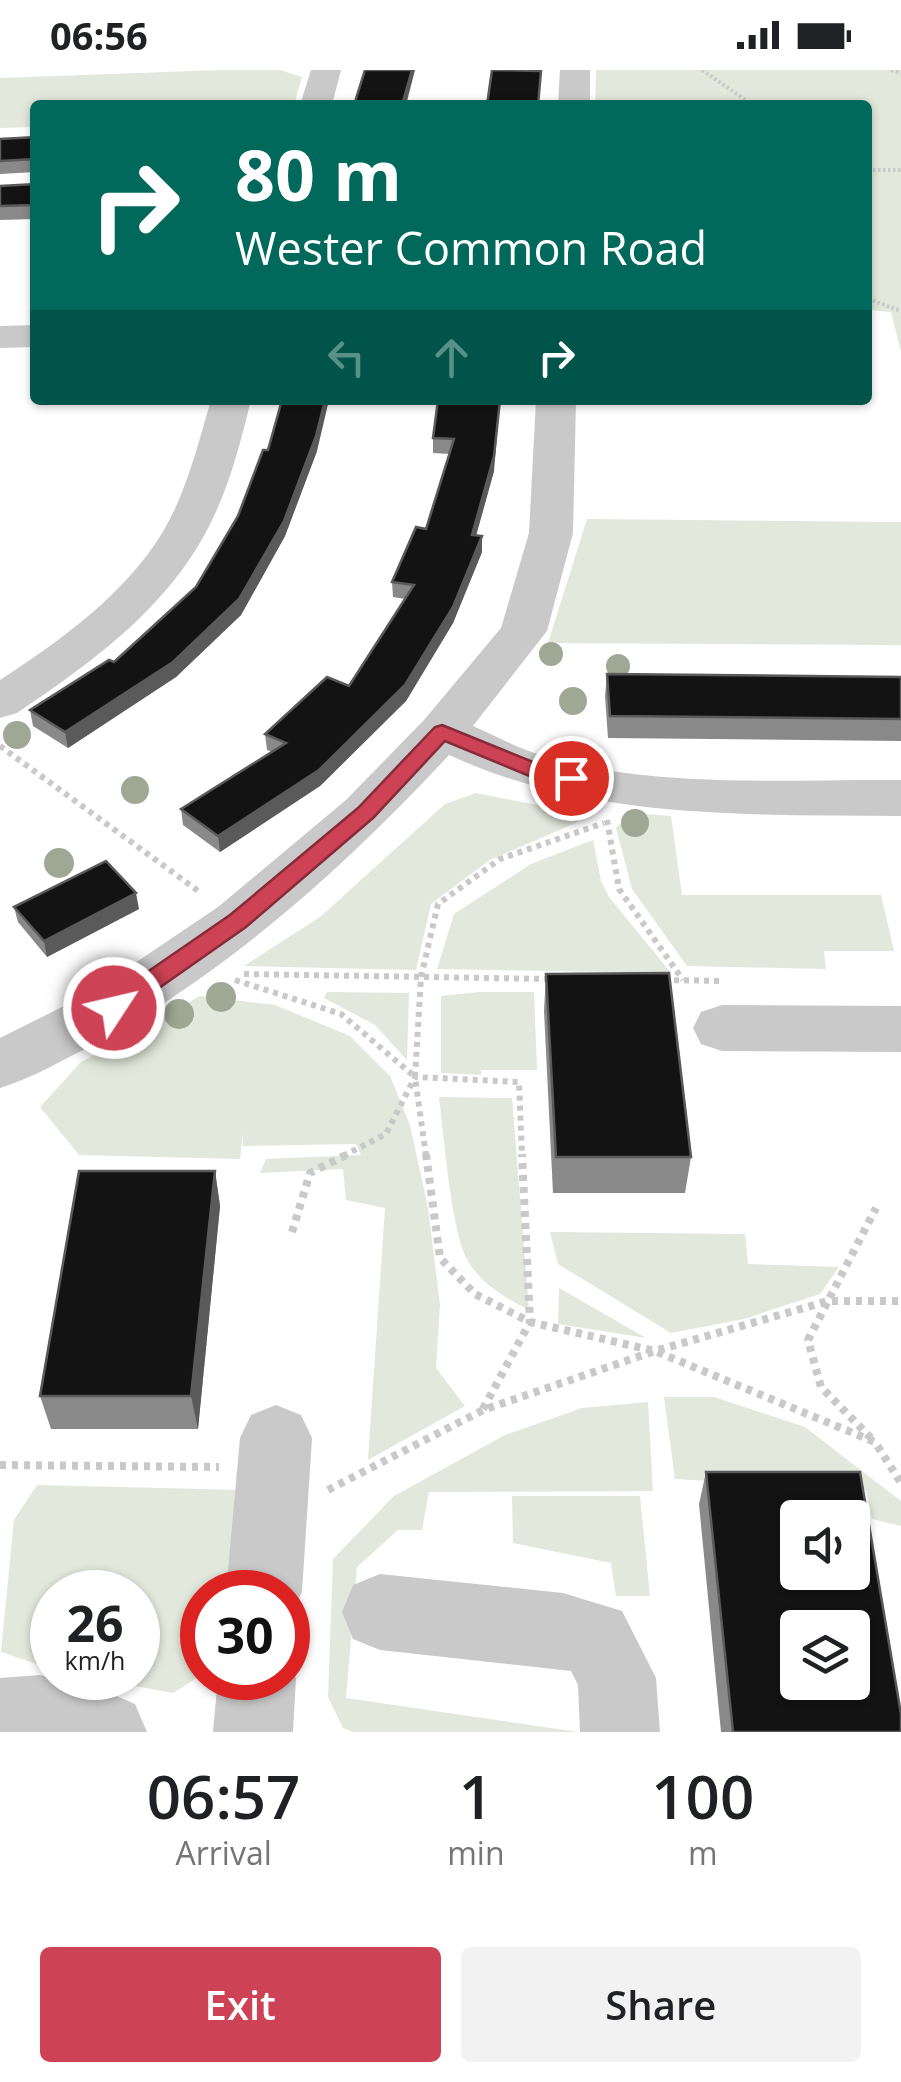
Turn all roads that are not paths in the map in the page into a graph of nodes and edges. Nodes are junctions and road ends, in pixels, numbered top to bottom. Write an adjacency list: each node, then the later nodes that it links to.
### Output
1 (326, 70): 3 (street)
2 (575, 70): 4 (street)
3 (317, 100)
4 (574, 100)
5 (30, 336): 6 (street)
6 (0, 337)
7 (229, 405): 9 (street)
8 (556, 405): 10 (street)
9 (0, 702)
10 (442, 732): 11 (street); 14 (street)
11 (901, 798)
12 (723, 1004): 13 (street)
13 (901, 1029)
14 (0, 1064)
15 (273, 1475): 16 (street)
16 (266, 1570)
17 (380, 1612): 22 (street)
18 (256, 1700): 21 (street)
19 (0, 1718): 20 (street)
20 (107, 1732)
21 (253, 1732)
22 (620, 1732)

